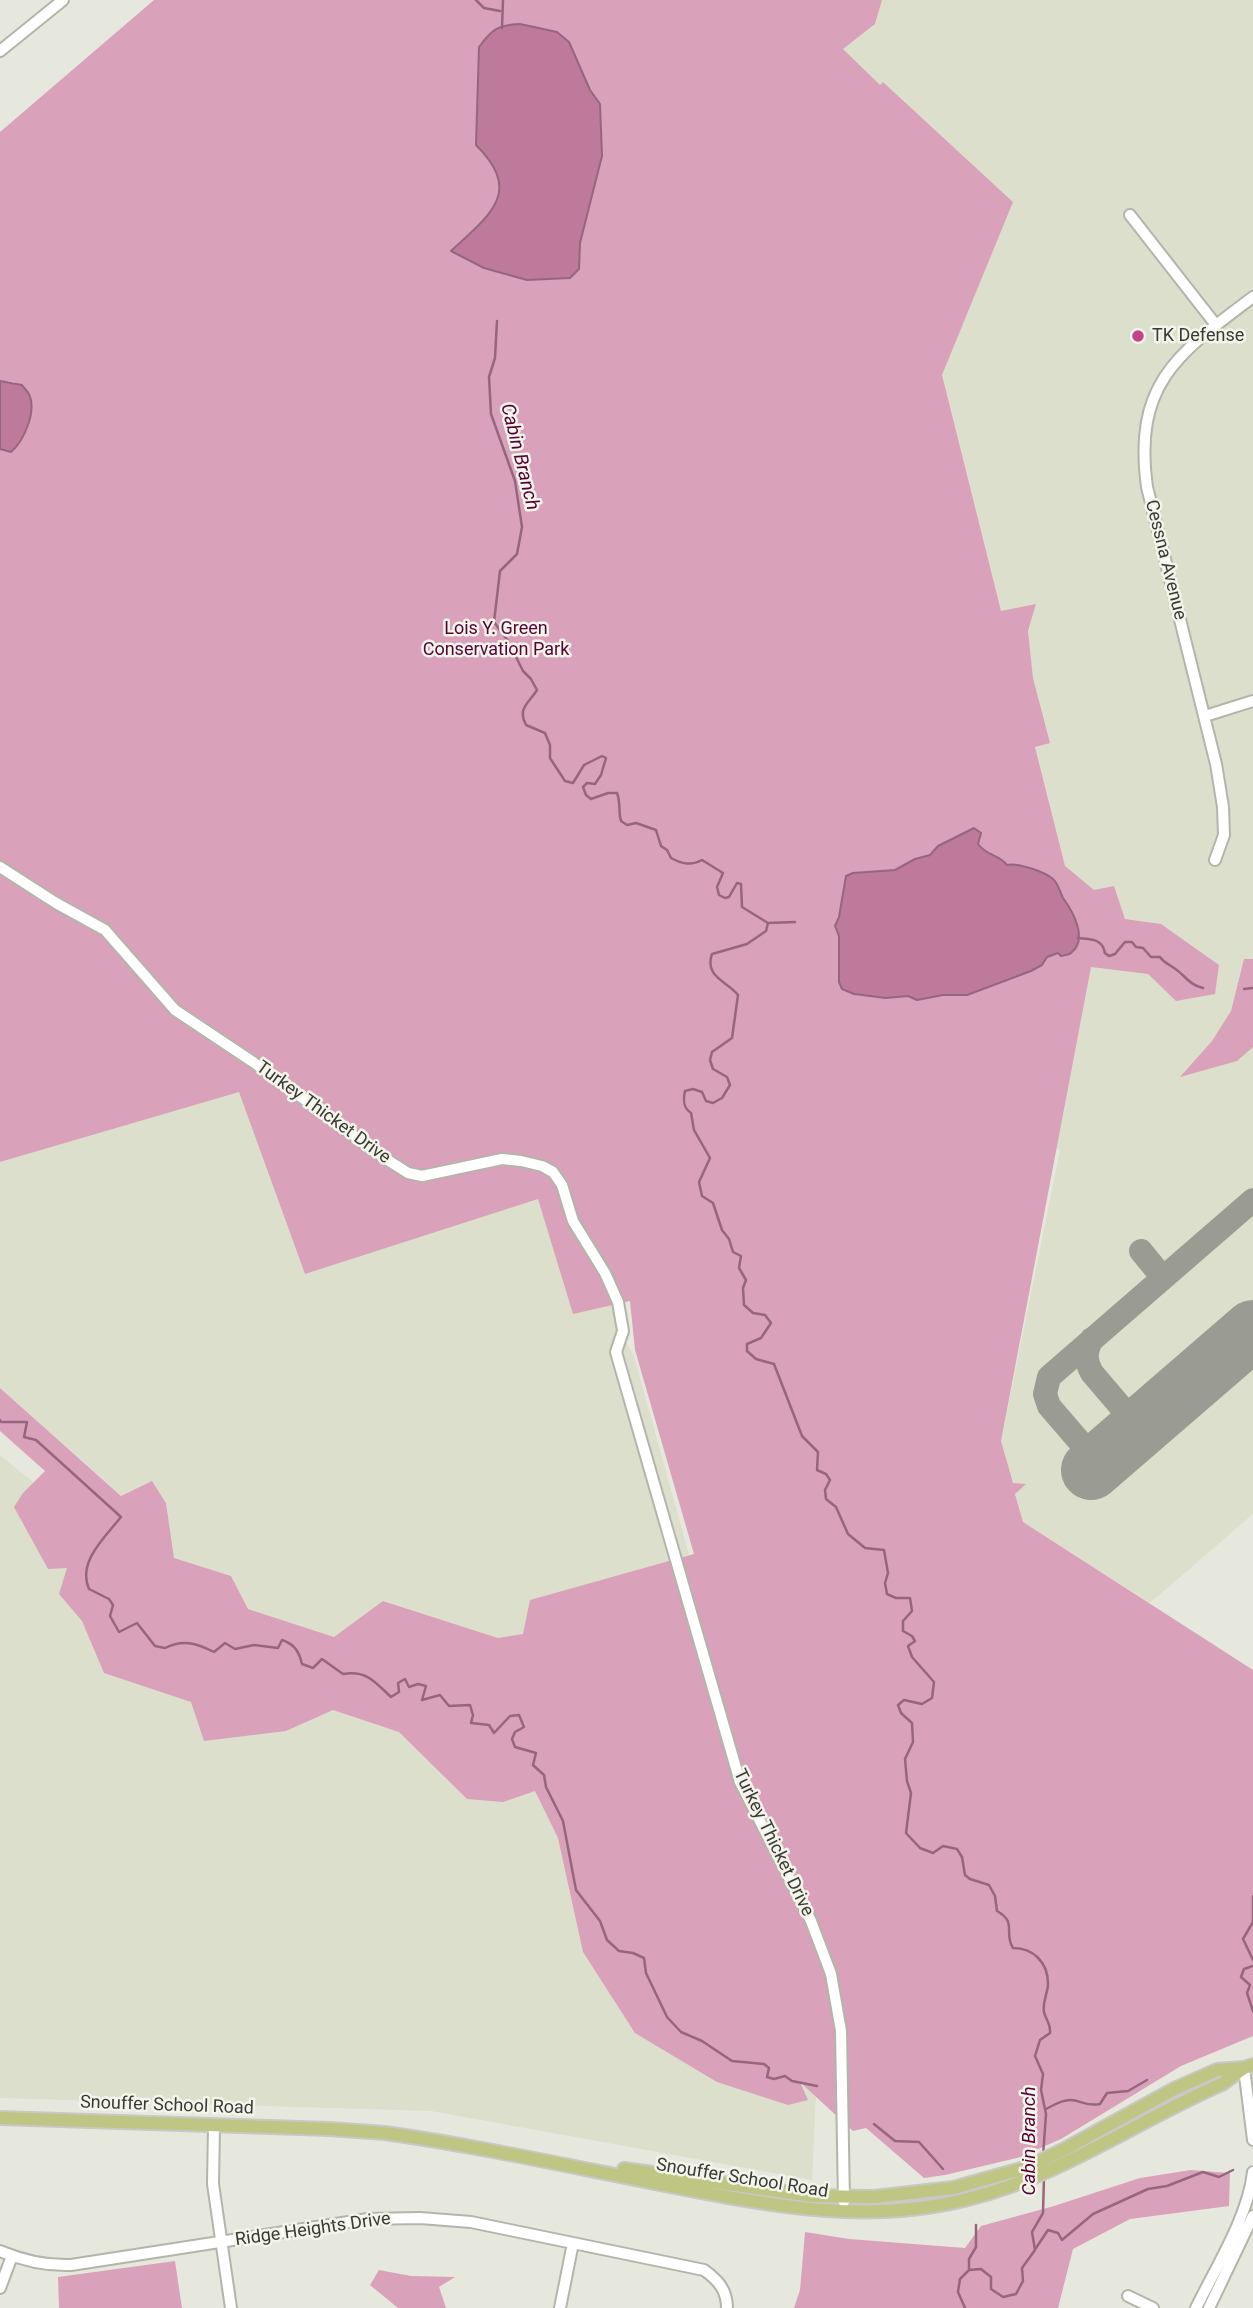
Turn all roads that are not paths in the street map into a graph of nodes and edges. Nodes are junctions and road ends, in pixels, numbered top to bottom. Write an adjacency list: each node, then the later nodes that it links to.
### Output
1 (61, 1): 2 (street)
2 (0, 51)
3 (1130, 215): 5 (street)
4 (1253, 297): 5 (street, Cessna Avenue)
5 (1216, 325): 7 (street, Cessna Avenue)
6 (1253, 701): 7 (street)
7 (1205, 716): 8 (street, Cessna Avenue)
8 (1214, 860)
9 (0, 867): 17 (street, Turkey Thicket Drive)
10 (1248, 2066): 11 (street); 14 (street); 17 (main road, Snouffer School Road); 18 (main road, Snouffer School Road)
11 (1253, 2089)
12 (0, 2118): 13 (main road, Snouffer School Road)
13 (214, 2126): 15 (main road, Snouffer School Road); 20 (street)
14 (1253, 2140)
15 (540, 2161): 17 (main road, Snouffer School Road); 18 (main road, Snouffer School Road)
16 (1253, 2172): 30 (street)
17 (844, 2197): 18 (street, Turkey Thicket Drive)
18 (844, 2212)
19 (1253, 2216): 31 (street)
20 (221, 2242): 21 (street, Ridge Heights Drive); 23 (street, Ridge Heights Drive); 26 (street)
21 (573, 2243): 27 (street); 28 (street, Ridge Heights Drive)
22 (0, 2251): 23 (street, Ridge Heights Drive)
23 (12, 2256): 24 (street)
24 (0, 2288)
25 (1128, 2296): 29 (street)
26 (231, 2308)
27 (560, 2308)
28 (727, 2308)
29 (1153, 2308)
30 (1196, 2308)
31 (1209, 2308)

